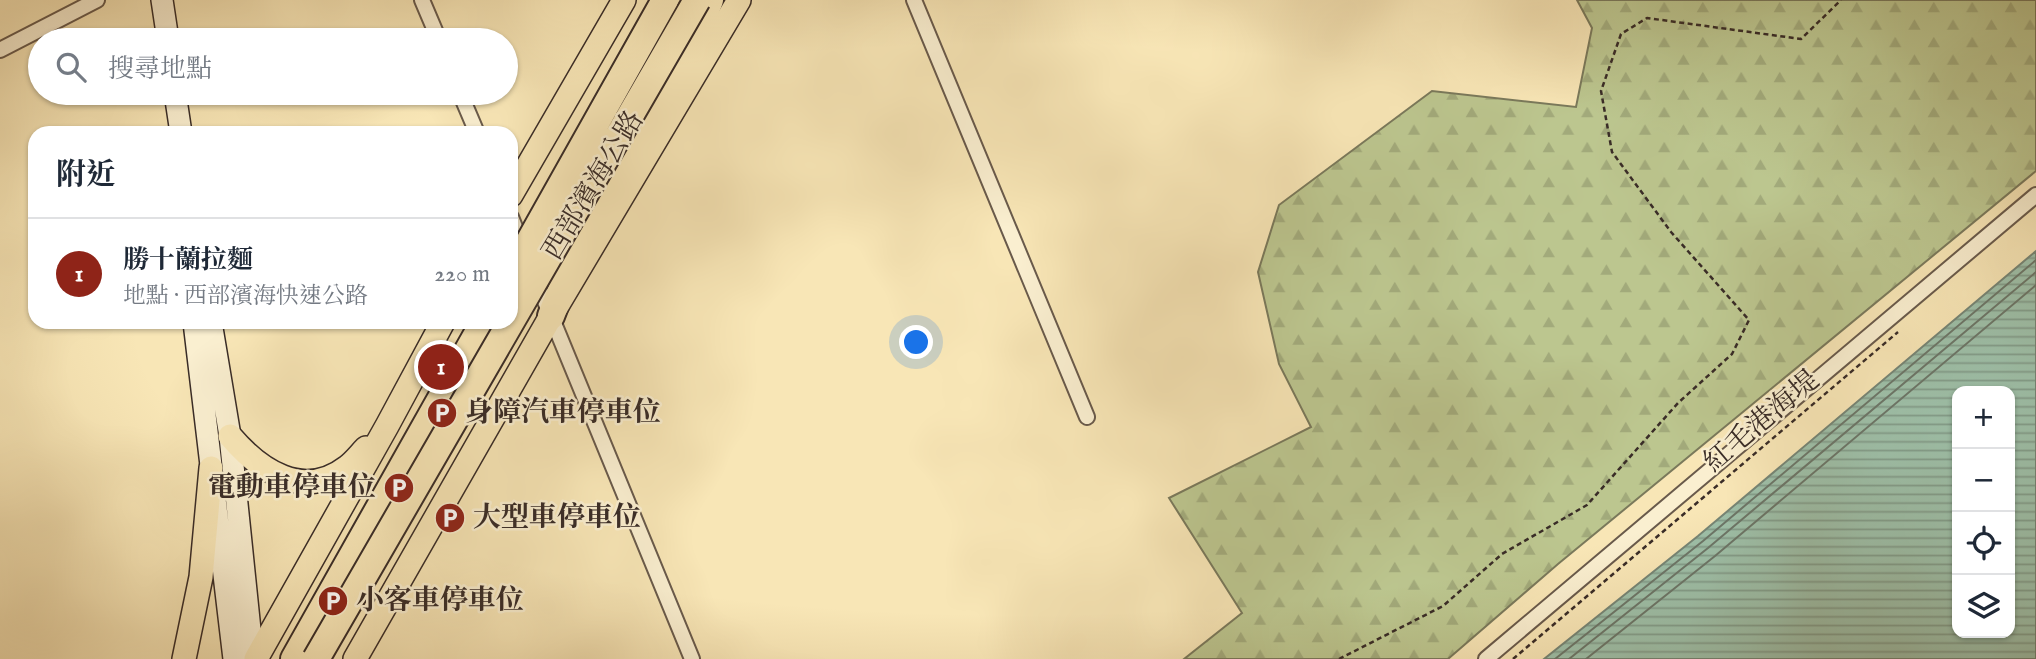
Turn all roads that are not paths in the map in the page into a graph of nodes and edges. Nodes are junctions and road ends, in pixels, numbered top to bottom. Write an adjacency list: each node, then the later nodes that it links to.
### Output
1 (97, 0): 10 (street)
2 (162, 0): 11 (street)
3 (422, 0): 12 (street)
4 (624, 0): 19 (main road)
5 (666, 0): 22 (highway, bridge)
6 (697, 0): 23 (highway, bridge)
7 (710, 0): 24 (highway)
8 (739, 0): 24 (main road, 西部濱海公路)
9 (914, 0): 30 (street)
10 (43, 28)
11 (166, 28)
12 (434, 28)
13 (28, 36): 14 (street)
14 (0, 50)
15 (177, 105): 17 (street)
16 (465, 105): 18 (street)
17 (180, 126)
18 (474, 126)
19 (518, 183)
20 (2036, 195): 41 (street)
21 (518, 235): 24 (street)
22 (518, 262)
23 (518, 310)
24 (551, 316): 34 (main road, 西部濱海公路); 40 (street)
25 (195, 329): 33 (street)
26 (212, 329): 32 (street)
27 (439, 329): 31 (main road)
28 (480, 329): 38 (highway)
29 (507, 329): 39 (highway, bridge)
30 (1087, 417)
31 (387, 426): 32 (main road); 37 (main road)
32 (230, 436): 37 (street)
33 (211, 468): 35 (main road); 36 (street)
34 (357, 657)
35 (184, 659)
36 (234, 659)
37 (254, 659)
38 (295, 659)
39 (316, 659)
40 (692, 659)
41 (1486, 659)

